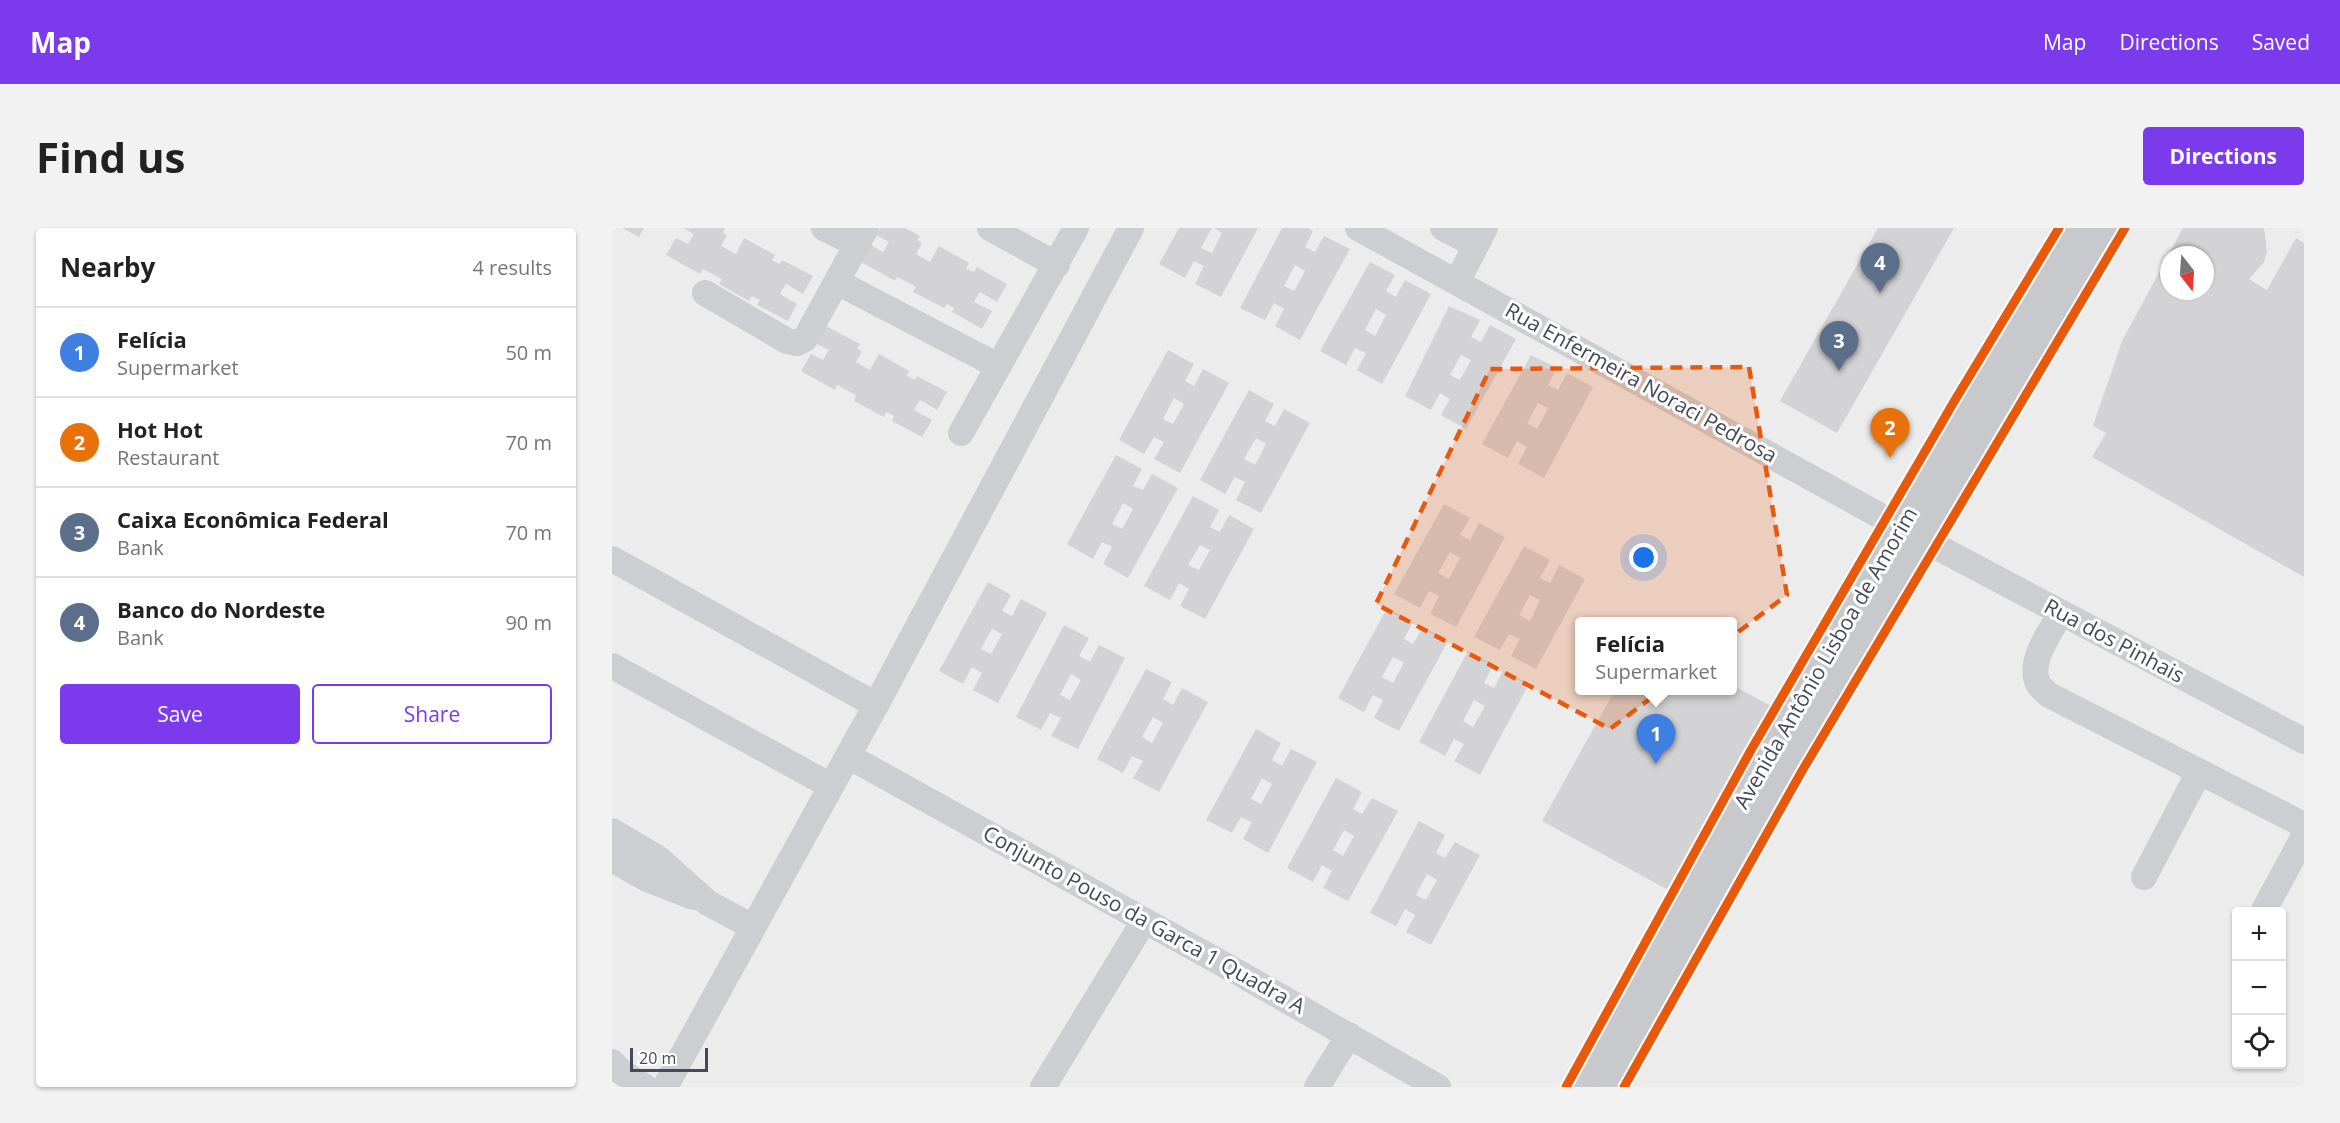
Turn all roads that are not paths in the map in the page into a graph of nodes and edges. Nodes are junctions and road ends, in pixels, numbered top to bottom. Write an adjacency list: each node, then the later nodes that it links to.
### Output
1 (824, 228): 9 (street)
2 (990, 228): 11 (street)
3 (1076, 228): 11 (street)
4 (1131, 228): 21 (street)
5 (1358, 228): 13 (street, Rua Enfermeira Noraci Pedrosa)
6 (1443, 228): 10 (street)
7 (2071, 228): 17 (main road, Avenida Antônio Lisboa de Amorim)
8 (2104, 228): 17 (main road, Avenida Antônio Lisboa de Amorim)
9 (862, 237): 12 (street)
10 (1480, 237): 13 (street)
11 (1057, 265): 15 (street)
12 (837, 282): 14 (street); 15 (street)
13 (1457, 282): 17 (street, Rua Enfermeira Noraci Pedrosa)
14 (705, 293)
15 (998, 366): 16 (street)
16 (961, 434)
17 (1913, 534): 19 (street, Rua dos Pinhais); 34 (main road, Avenida Antônio Lisboa de Amorim)
18 (612, 559): 21 (street)
19 (2061, 613): 22 (street, Rua dos Pinhais); 24 (street)
20 (612, 666): 25 (street)
21 (876, 705): 23 (street)
22 (2304, 741)
23 (848, 756): 25 (street); 33 (street, Conjunto Pouso da Garca 1 Quadra A)
24 (2199, 772): 26 (street); 30 (street)
25 (831, 786): 35 (street)
26 (2304, 825)
27 (612, 831): 31 (street)
28 (2304, 836): 32 (street)
29 (612, 859): 31 (street)
30 (2144, 877)
31 (708, 903): 35 (street)
32 (2266, 907)
33 (1144, 921): 36 (street, Conjunto Pouso da Garca 1 Quadra A); 40 (street)
34 (1687, 921): 43 (main road, Avenida Antônio Lisboa de Amorim); 44 (main road, Avenida Antônio Lisboa de Amorim)
35 (753, 927): 39 (street)
36 (1349, 1035): 41 (street); 42 (street, Conjunto Pouso da Garca 1 Quadra A)
37 (615, 1068): 38 (street)
38 (645, 1087)
39 (665, 1087)
40 (1043, 1087)
41 (1317, 1087)
42 (1438, 1087)
43 (1577, 1087)
44 (1612, 1087)

